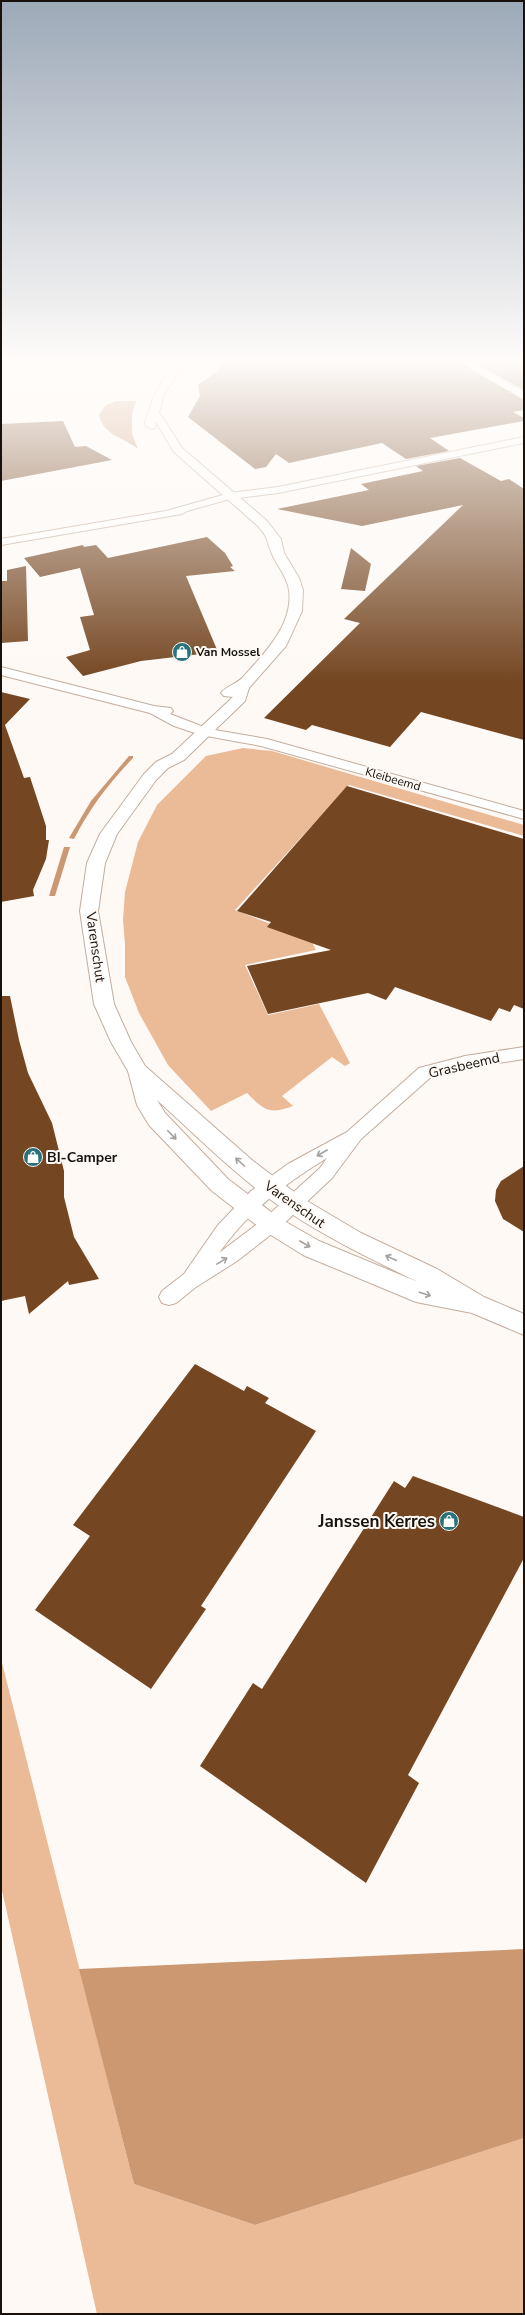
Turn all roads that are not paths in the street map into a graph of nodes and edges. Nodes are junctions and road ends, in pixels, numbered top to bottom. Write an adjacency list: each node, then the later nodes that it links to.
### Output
1 (181, 467): 4 (street)
2 (197, 467): 5 (street, Varenschut)
3 (391, 467): 5 (street)
4 (184, 471)
5 (234, 499): 6 (street); 8 (street, Varenschut)
6 (1, 542)
7 (265, 545): 8 (street, Varenschut)
8 (278, 553): 10 (street, Varenschut)
9 (1, 671): 10 (street)
10 (202, 722): 11 (street, Kleibeemd); 13 (street, Varenschut)
11 (524, 815)
12 (524, 1053): 14 (street, Grasbeemd)
13 (138, 1071): 15 (street, Varenschut, one-way to 13); 17 (street, Varenschut, one-way to 17)
14 (355, 1134): 15 (street, Grasbeemd, one-way to 15); 16 (street, Grasbeemd)
15 (270, 1187): 16 (street, Varenschut); 17 (street, Grasbeemd)
16 (294, 1204): 18 (street, Grasbeemd); 21 (street, Varenschut, one-way to 16)
17 (247, 1206): 18 (street, Varenschut); 19 (street, Varenschut)
18 (271, 1224): 19 (street, Varenschut, one-way to 18); 21 (street, Varenschut, one-way to 21)
19 (189, 1281): 20 (street, Varenschut)
20 (169, 1297)
21 (475, 1304): 22 (street, Varenschut)
22 (524, 1325)

